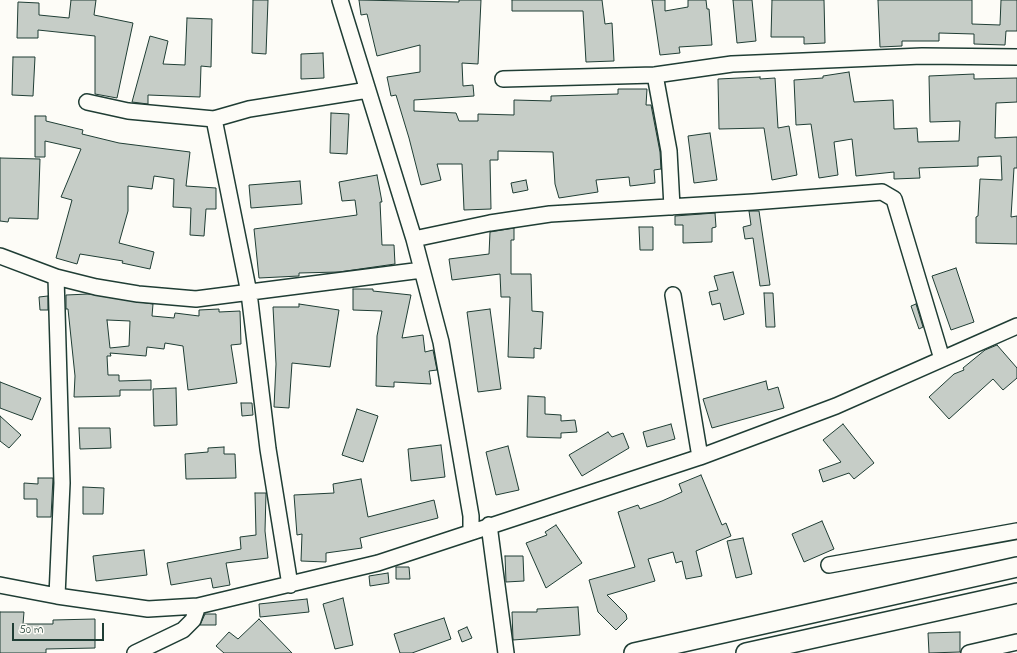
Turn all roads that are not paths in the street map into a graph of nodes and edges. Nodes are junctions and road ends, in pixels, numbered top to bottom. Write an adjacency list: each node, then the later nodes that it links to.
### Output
1 (340, 0): 5 (street)
2 (1017, 57): 3 (street)
3 (655, 74): 4 (street); 8 (street)
4 (503, 79)
5 (368, 90): 7 (street); 9 (street)
6 (87, 102): 7 (street)
7 (214, 119): 13 (street)
8 (672, 207): 9 (street); 16 (street)
9 (414, 239): 11 (street)
10 (0, 256): 12 (street)
11 (422, 270): 13 (street); 20 (street)
12 (56, 277): 13 (street); 26 (street)
13 (249, 293): 24 (street)
14 (673, 295): 17 (street)
15 (1017, 326): 16 (street)
16 (942, 359): 17 (street)
17 (700, 457): 18 (street)
18 (489, 526): 20 (street); 30 (street)
19 (1017, 531): 21 (street)
20 (471, 532): 24 (street)
21 (829, 565)
22 (1017, 567): 31 (main road)
23 (0, 585): 26 (street)
24 (290, 585): 27 (street)
25 (1017, 593): 32 (main road)
26 (57, 596): 27 (street)
27 (198, 606): 29 (street)
28 (1017, 642): 33 (street)
29 (135, 653)
30 (506, 653)
31 (634, 653)
32 (746, 653)
33 (969, 653)

